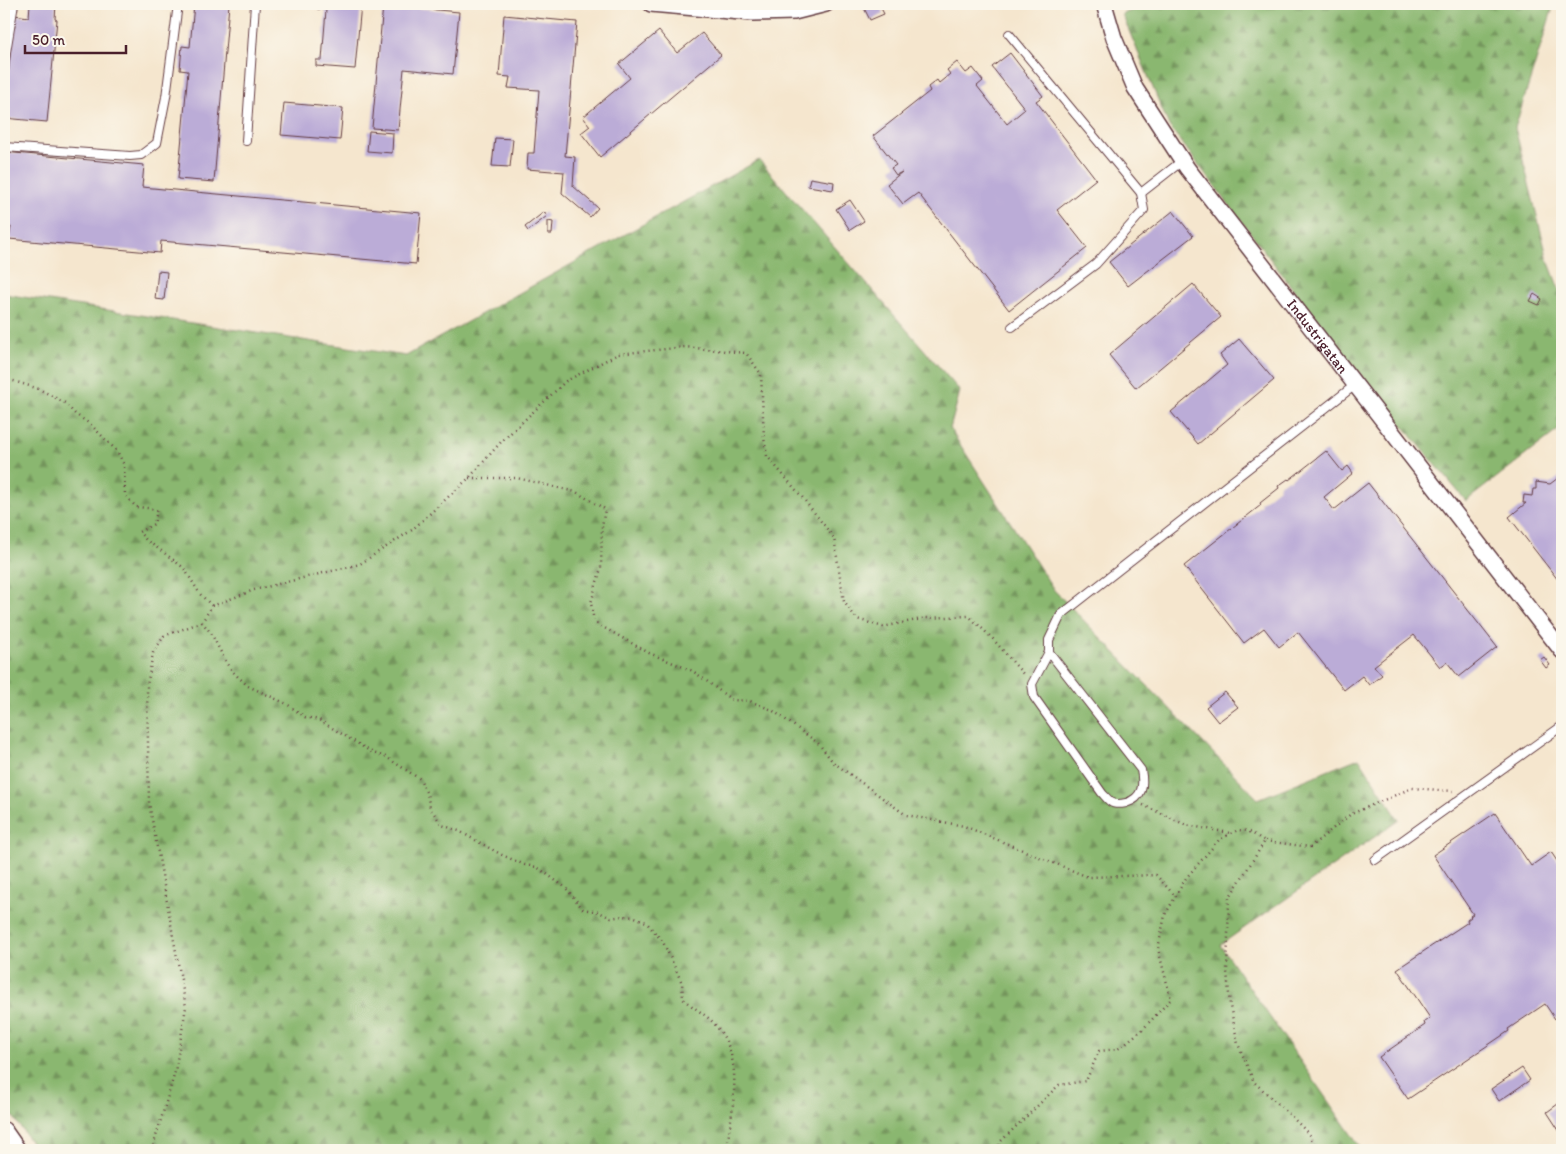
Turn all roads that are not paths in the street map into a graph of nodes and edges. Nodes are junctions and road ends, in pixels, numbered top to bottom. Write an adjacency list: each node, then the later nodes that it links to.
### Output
1 (14, 4): 9 (lane)
2 (178, 4): 11 (lane)
3 (255, 4): 10 (lane)
4 (651, 4): 7 (street)
5 (826, 4): 7 (street)
6 (1104, 4): 12 (street, Industrigatan)
7 (804, 6)
8 (1008, 34): 13 (lane)
9 (4, 64)
10 (246, 142)
11 (4, 146)
12 (1182, 161): 13 (lane); 15 (street, Industrigatan)
13 (1141, 193): 14 (lane)
14 (1012, 327)
15 (1355, 385): 16 (street, Industrigatan); 17 (lane)
16 (1562, 651)
17 (1049, 652): 17 (lane)
18 (1562, 726): 19 (lane)
19 (1375, 860)
20 (4, 1130): 21 (street)
21 (18, 1150)

